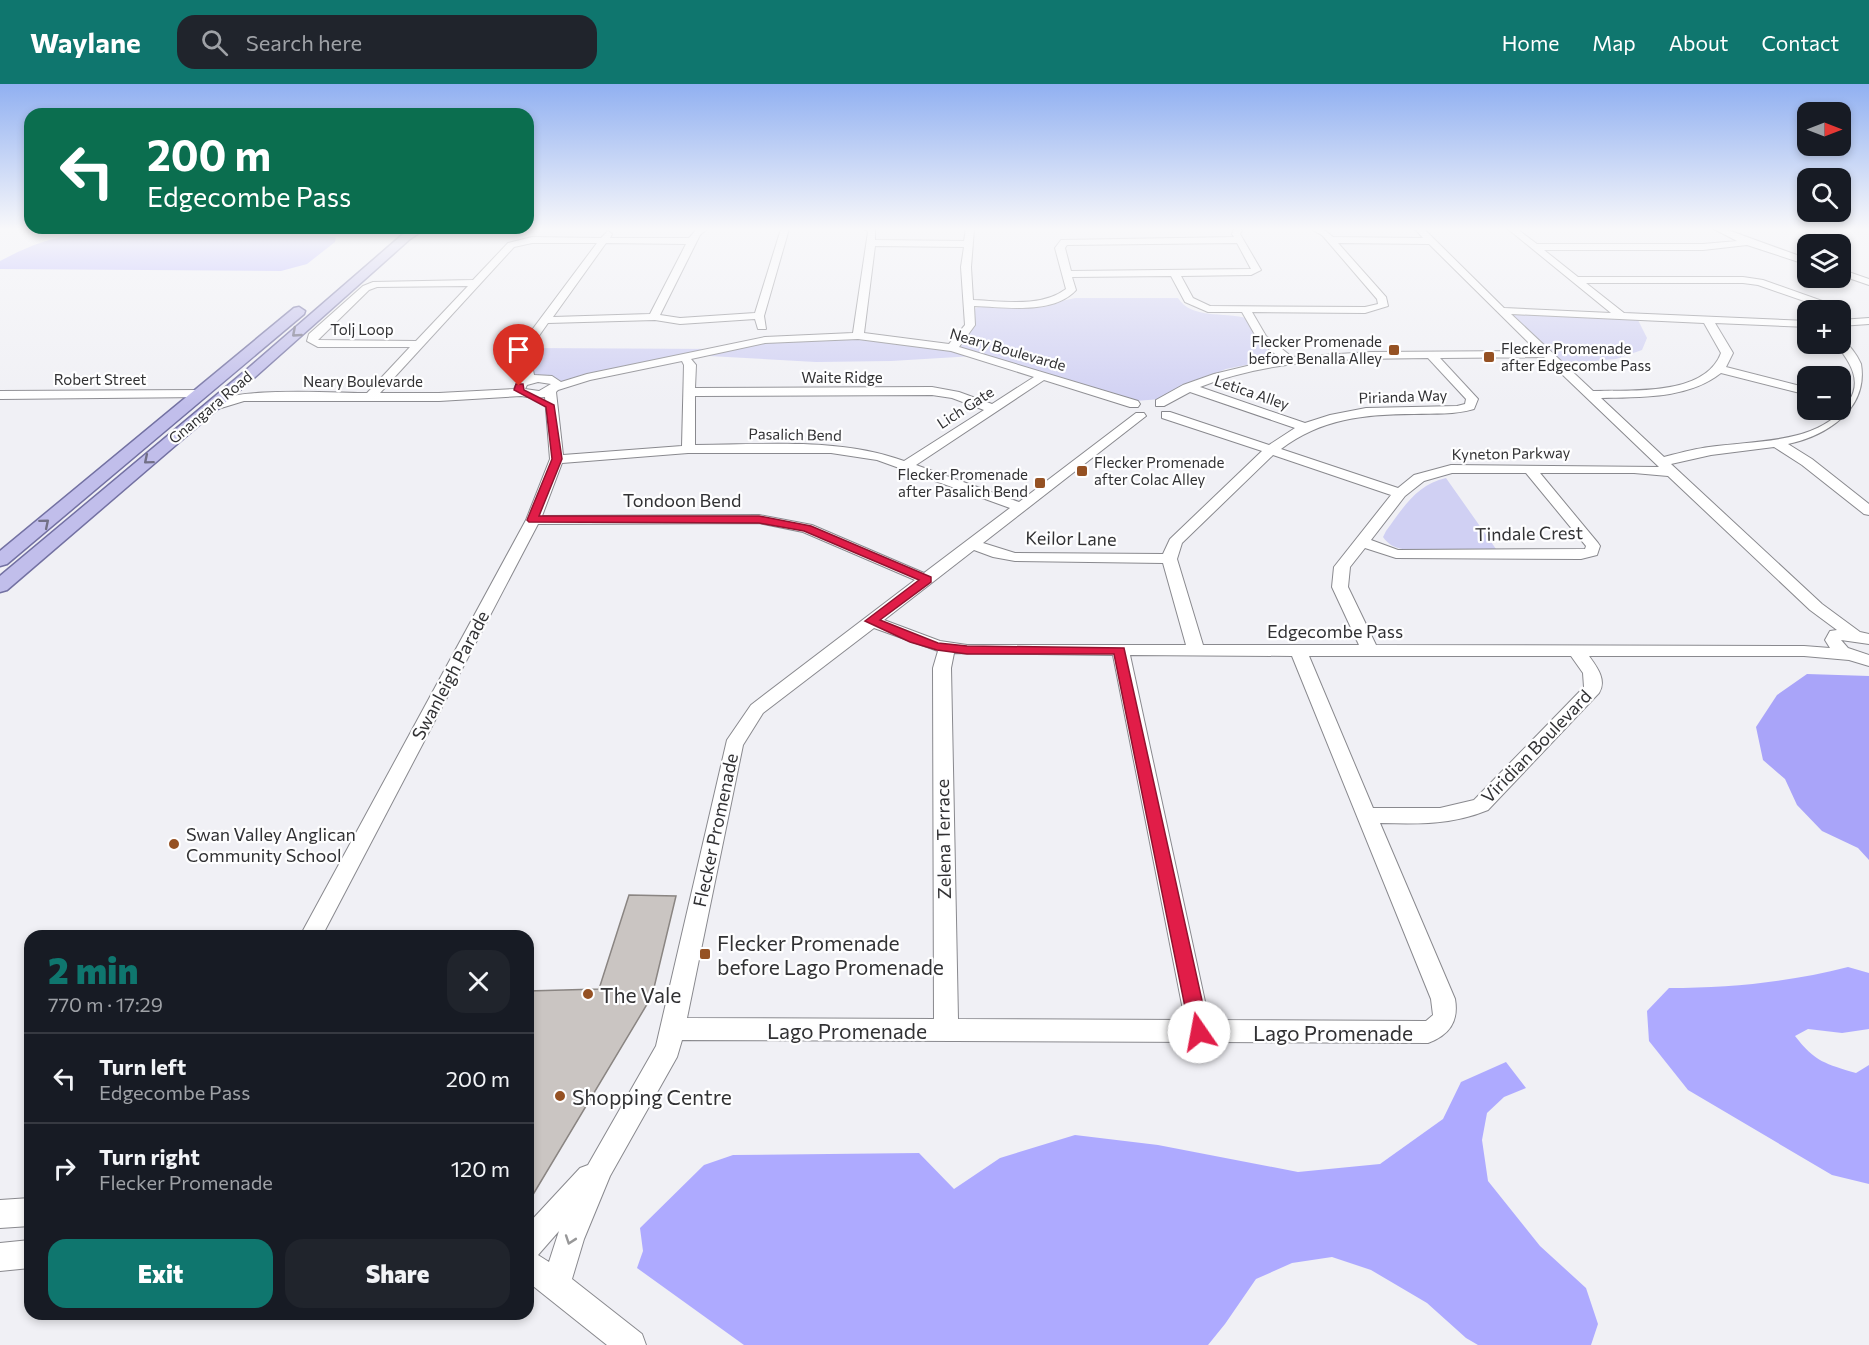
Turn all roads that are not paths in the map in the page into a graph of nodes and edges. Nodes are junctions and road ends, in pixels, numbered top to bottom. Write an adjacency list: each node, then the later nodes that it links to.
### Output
1 (348, 288): 40 (main road, Gnangara Road, one-way to 40)
2 (366, 288): 31 (street, Tolj Loop)
3 (473, 288): 31 (street)
4 (568, 288): 24 (street)
5 (668, 288): 23 (street)
6 (767, 288): 22 (street)
7 (865, 288): 29 (street)
8 (968, 288): 17 (street)
9 (1071, 288): 17 (street)
10 (1182, 288): 18 (street)
11 (1372, 288): 18 (street)
12 (1477, 288): 19 (street)
13 (1587, 288): 20 (street)
14 (1776, 288): 15 (street)
15 (1809, 300)
16 (309, 303): 50 (main road, Gnangara Road)
17 (969, 303): 32 (street)
18 (1246, 310): 37 (street)
19 (1501, 311): 20 (street); 35 (street)
20 (1620, 315): 25 (street)
21 (1851, 315): 26 (street)
22 (759, 316): 23 (street); 30 (street)
23 (655, 317): 24 (street)
24 (544, 320): 42 (street)
25 (1708, 320): 28 (street); 39 (street)
26 (1868, 321): 27 (street)
27 (1851, 322)
28 (1797, 324)
29 (858, 336): 30 (street, Neary Boulevarde); 32 (street, Neary Boulevarde)
30 (765, 340): 36 (street, Neary Boulevarde)
31 (421, 344): 48 (street)
32 (952, 348): 41 (street, Neary Boulevarde)
33 (1851, 353): 38 (street)
34 (1430, 354): 35 (street); 37 (street); 57 (street, Pirianda Way)
35 (1549, 354): 49 (street)
36 (684, 356): 44 (street, Neary Boulevarde); 46 (street)
37 (1288, 359): 43 (street)
38 (1864, 366): 52 (street)
39 (1719, 369): 45 (street); 49 (street)
40 (249, 375): 48 (street, Neary Boulevarde); 50 (main road, Gnangara Road)
41 (1043, 376): 54 (street, Lich Gate); 56 (street, Neary Boulevarde)
42 (526, 384): 44 (street); 44 (street, Neary Boulevarde); 48 (street, Neary Boulevarde)
43 (1187, 387): 55 (street); 57 (street, Letica Alley)
44 (550, 388): 63 (street, Swanleigh Parade)
45 (1797, 389)
46 (689, 392): 54 (street, Waite Ridge); 60 (street)
47 (0, 395): 50 (street, Robert Street)
48 (372, 395): 50 (street, Neary Boulevarde)
49 (1593, 395): 59 (street)
50 (204, 401): 74 (main road, Gnangara Road, one-way to 50); 76 (main road, Gnangara Road, one-way to 76)
51 (1851, 403): 52 (street)
52 (1856, 405): 53 (street); 58 (street)
53 (1869, 408)
54 (993, 409): 64 (street, Lich Gate)
55 (1163, 409): 56 (street, Neary Boulevarde); 61 (street)
56 (1137, 410): 68 (street, Flecker Promenade)
57 (1305, 428): 61 (street, Pirianda Way)
58 (1779, 444): 62 (street); 69 (street)
59 (1646, 446): 62 (street); 65 (street)
60 (688, 449): 63 (street, Pasalich Bend); 64 (street, Pasalich Bend)
61 (1271, 451): 67 (street); 73 (street, Pirianda Way)
62 (1705, 451): 65 (street)
63 (557, 459): 70 (street, Swanleigh Parade)
64 (906, 466): 68 (street, Pasalich Bend)
65 (1668, 466): 66 (street, Kyneton Parkway); 77 (street)
66 (1529, 468): 67 (street, Kyneton Parkway); 71 (street, Tindale Crest)
67 (1400, 493): 71 (street, Kyneton Parkway)
68 (1022, 508): 72 (street, Flecker Promenade)
69 (1869, 511)
70 (533, 520): 75 (street, Tondoon Bend); 91 (street, Swanleigh Parade)
71 (1362, 542): 85 (street, Kyneton Parkway)
72 (975, 545): 73 (street, Keilor Lane); 75 (street, Flecker Promenade)
73 (1168, 559): 83 (street)
74 (0, 560)
75 (927, 580): 78 (street, Flecker Promenade)
76 (0, 586)
77 (1816, 607): 79 (street); 80 (street)
78 (871, 621): 81 (street, Edgecombe Pass); 92 (street, Flecker Promenade)
79 (1861, 637): 80 (street, Edgecombe Pass)
80 (1835, 639): 87 (street, Edgecombe Pass); 88 (street)
81 (946, 648): 82 (street, Edgecombe Pass); 93 (street, Zelena Terrace)
82 (1120, 650): 83 (street, Edgecombe Pass); 94 (street)
83 (1196, 650): 84 (street, Edgecombe Pass)
84 (1298, 650): 85 (street, Edgecombe Pass); 90 (street, Lago Promenade)
85 (1370, 650): 86 (street, Edgecombe Pass)
86 (1576, 651): 87 (street, Edgecombe Pass); 90 (street, Viridian Boulevard)
87 (1804, 651): 88 (street, Edgecombe Pass)
88 (1849, 655): 89 (street)
89 (1869, 661)
90 (1367, 815): 94 (street, Lago Promenade)
91 (314, 930)
92 (672, 1029): 93 (street, Lago Promenade); 95 (street, Flecker Promenade)
93 (946, 1030): 94 (street, Lago Promenade)
94 (1199, 1032)
95 (600, 1167): 98 (street, Flecker Promenade); 102 (street, Flecker Promenade, one-way to 102)
96 (24, 1212): 97 (street)
97 (0, 1214)
98 (534, 1238)
99 (24, 1255): 100 (street)
100 (0, 1257)
101 (534, 1269): 102 (street)
102 (556, 1284): 103 (street)
103 (631, 1345)

